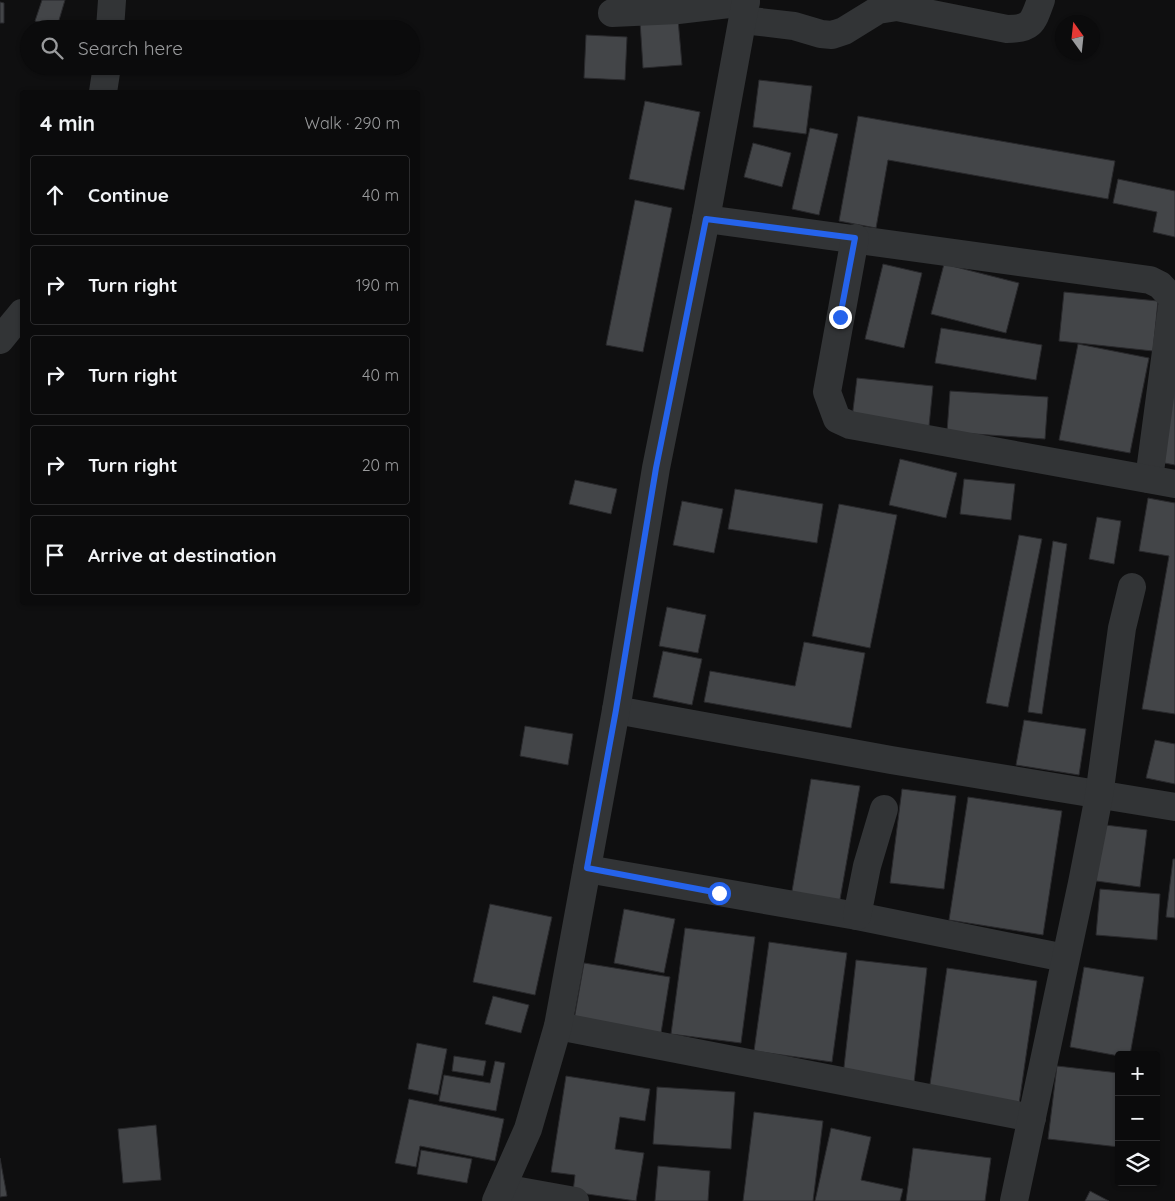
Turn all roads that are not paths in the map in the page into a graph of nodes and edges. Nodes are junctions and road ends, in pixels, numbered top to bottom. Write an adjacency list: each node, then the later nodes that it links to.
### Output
1 (112, 0): 5 (street)
2 (1041, 0): 3 (street)
3 (745, 7): 4 (street); 8 (street)
4 (612, 13)
5 (111, 20)
6 (106, 75): 7 (street)
7 (103, 90)
8 (706, 219): 9 (street); 14 (street)
9 (855, 238): 12 (street); 12 (street)
10 (20, 315): 11 (street)
11 (0, 340)
12 (1162, 482)
13 (1132, 587): 15 (street)
14 (616, 710): 15 (street); 18 (street)
15 (1099, 796): 16 (street); 20 (street)
16 (1175, 807)
17 (884, 809): 19 (street)
18 (587, 868): 19 (street); 21 (street)
19 (857, 916): 20 (street)
20 (1065, 958): 22 (street)
21 (558, 1026): 22 (street); 23 (street)
22 (1032, 1118): 25 (street)
23 (499, 1195): 24 (street)
24 (575, 1201)
25 (1014, 1201)

